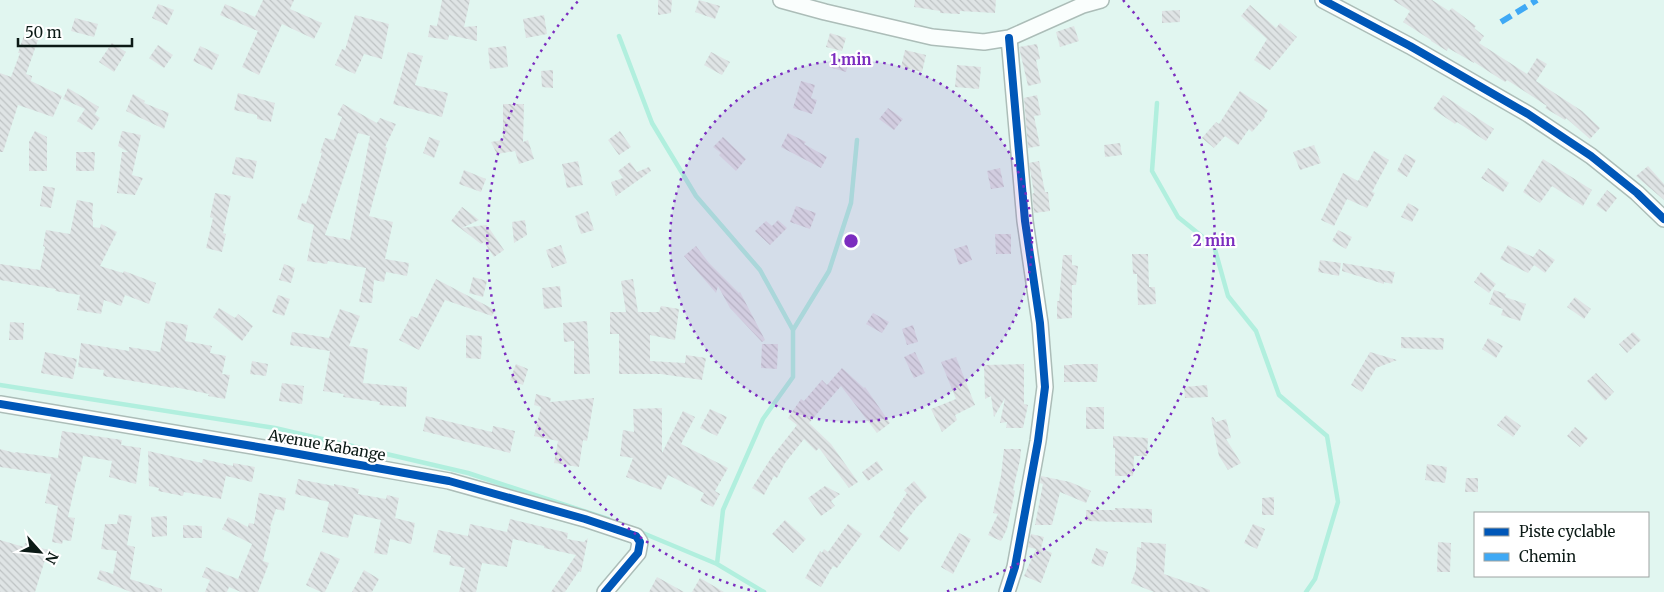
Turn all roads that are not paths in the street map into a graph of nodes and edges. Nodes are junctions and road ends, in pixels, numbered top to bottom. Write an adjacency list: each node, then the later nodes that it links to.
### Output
1 (781, 0): 4 (street)
2 (1101, 0): 4 (street)
3 (1323, 0): 5 (street)
4 (1009, 38): 8 (street)
5 (1664, 219)
6 (0, 404): 7 (street, Avenue Kabange)
7 (605, 592)
8 (1007, 592)

